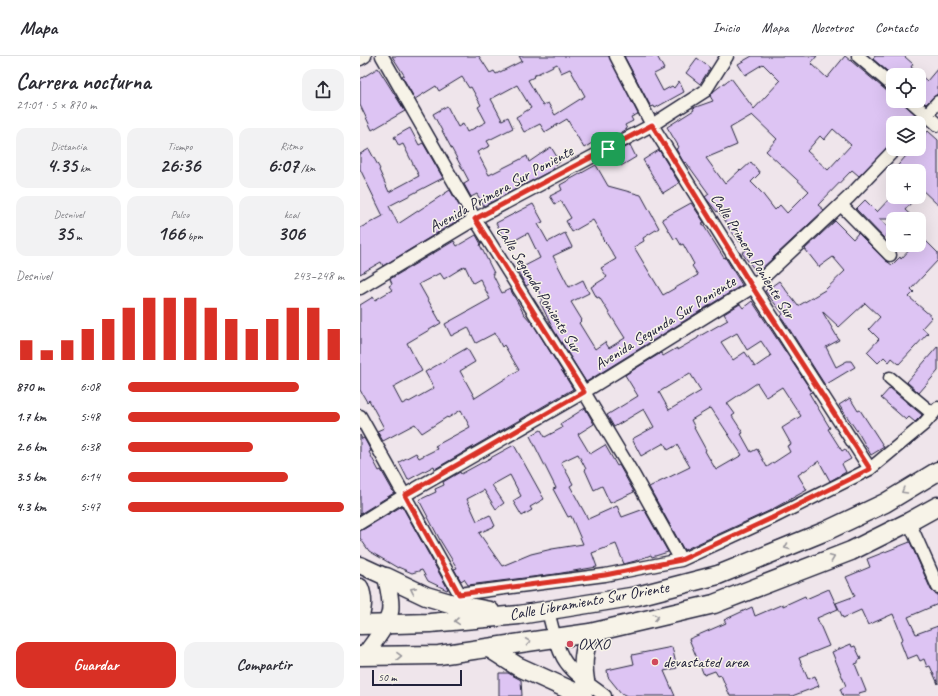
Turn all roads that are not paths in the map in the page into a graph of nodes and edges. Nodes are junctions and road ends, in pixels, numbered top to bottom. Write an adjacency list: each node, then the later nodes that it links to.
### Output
1 (365, 56): 6 (street)
2 (382, 56): 15 (street, Calle Segunda Poniente Sur)
3 (616, 56): 11 (street, Calle Primera Poniente Sur)
4 (728, 56): 11 (street, Avenida Primera Sur Poniente)
5 (858, 56): 7 (street)
6 (360, 59)
7 (886, 80)
8 (938, 102): 9 (street)
9 (926, 116)
10 (926, 120): 12 (street)
11 (652, 125): 15 (street, Avenida Primera Sur Poniente); 18 (street, Calle Primera Poniente Sur)
12 (938, 125)
13 (888, 156): 14 (street, Avenida Segunda Sur Poniente)
14 (841, 205): 16 (street); 18 (street, Avenida Segunda Sur Poniente)
15 (475, 219): 17 (street, Avenida Primera Sur Poniente); 20 (street, Calle Segunda Poniente Sur)
16 (890, 255)
17 (360, 288)
18 (753, 288): 20 (street, Avenida Segunda Sur Poniente); 23 (street, Calle Primera Poniente Sur)
19 (890, 378): 21 (street)
20 (584, 392): 25 (street, Avenida Segunda Sur Poniente); 29 (street, Calle Segunda Poniente Sur)
21 (936, 411): 23 (street)
22 (360, 416): 25 (street)
23 (870, 469): 29 (street)
24 (938, 472): 35 (main road, Calle Libramiento Sur Oriente, one-way to 35)
25 (405, 495): 28 (street, Avenida Segunda Sur Poniente); 34 (street)
26 (938, 506): 27 (main road, Calle Libramiento Sur Oriente)
27 (909, 522): 33 (street); 40 (main road, Calle Libramiento Sur Oriente, one-way to 27)
28 (360, 523)
29 (681, 560): 34 (street)
30 (360, 565): 31 (street)
31 (386, 577): 34 (main road, one-way to 31); 39 (street)
32 (360, 587): 37 (street)
33 (938, 587)
34 (463, 601): 36 (main road)
35 (548, 611): 36 (main road, Calle Libramiento Sur Oriente); 41 (street)
36 (519, 615): 39 (main road, Calle Libramiento Sur Oriente, one-way to 39)
37 (360, 621)
38 (360, 625): 39 (main road, Calle Libramiento Sur Oriente)
39 (384, 625): 43 (street)
40 (590, 633): 41 (main road, Calle Libramiento Sur Oriente); 44 (main road)
41 (555, 638): 42 (main road, Calle Libramiento Sur Oriente, one-way to 41); 44 (street)
42 (489, 648): 43 (main road, Calle Libramiento Sur Oriente, one-way to 42); 44 (main road)
43 (362, 656)
44 (584, 688): 45 (street)
45 (605, 696)

